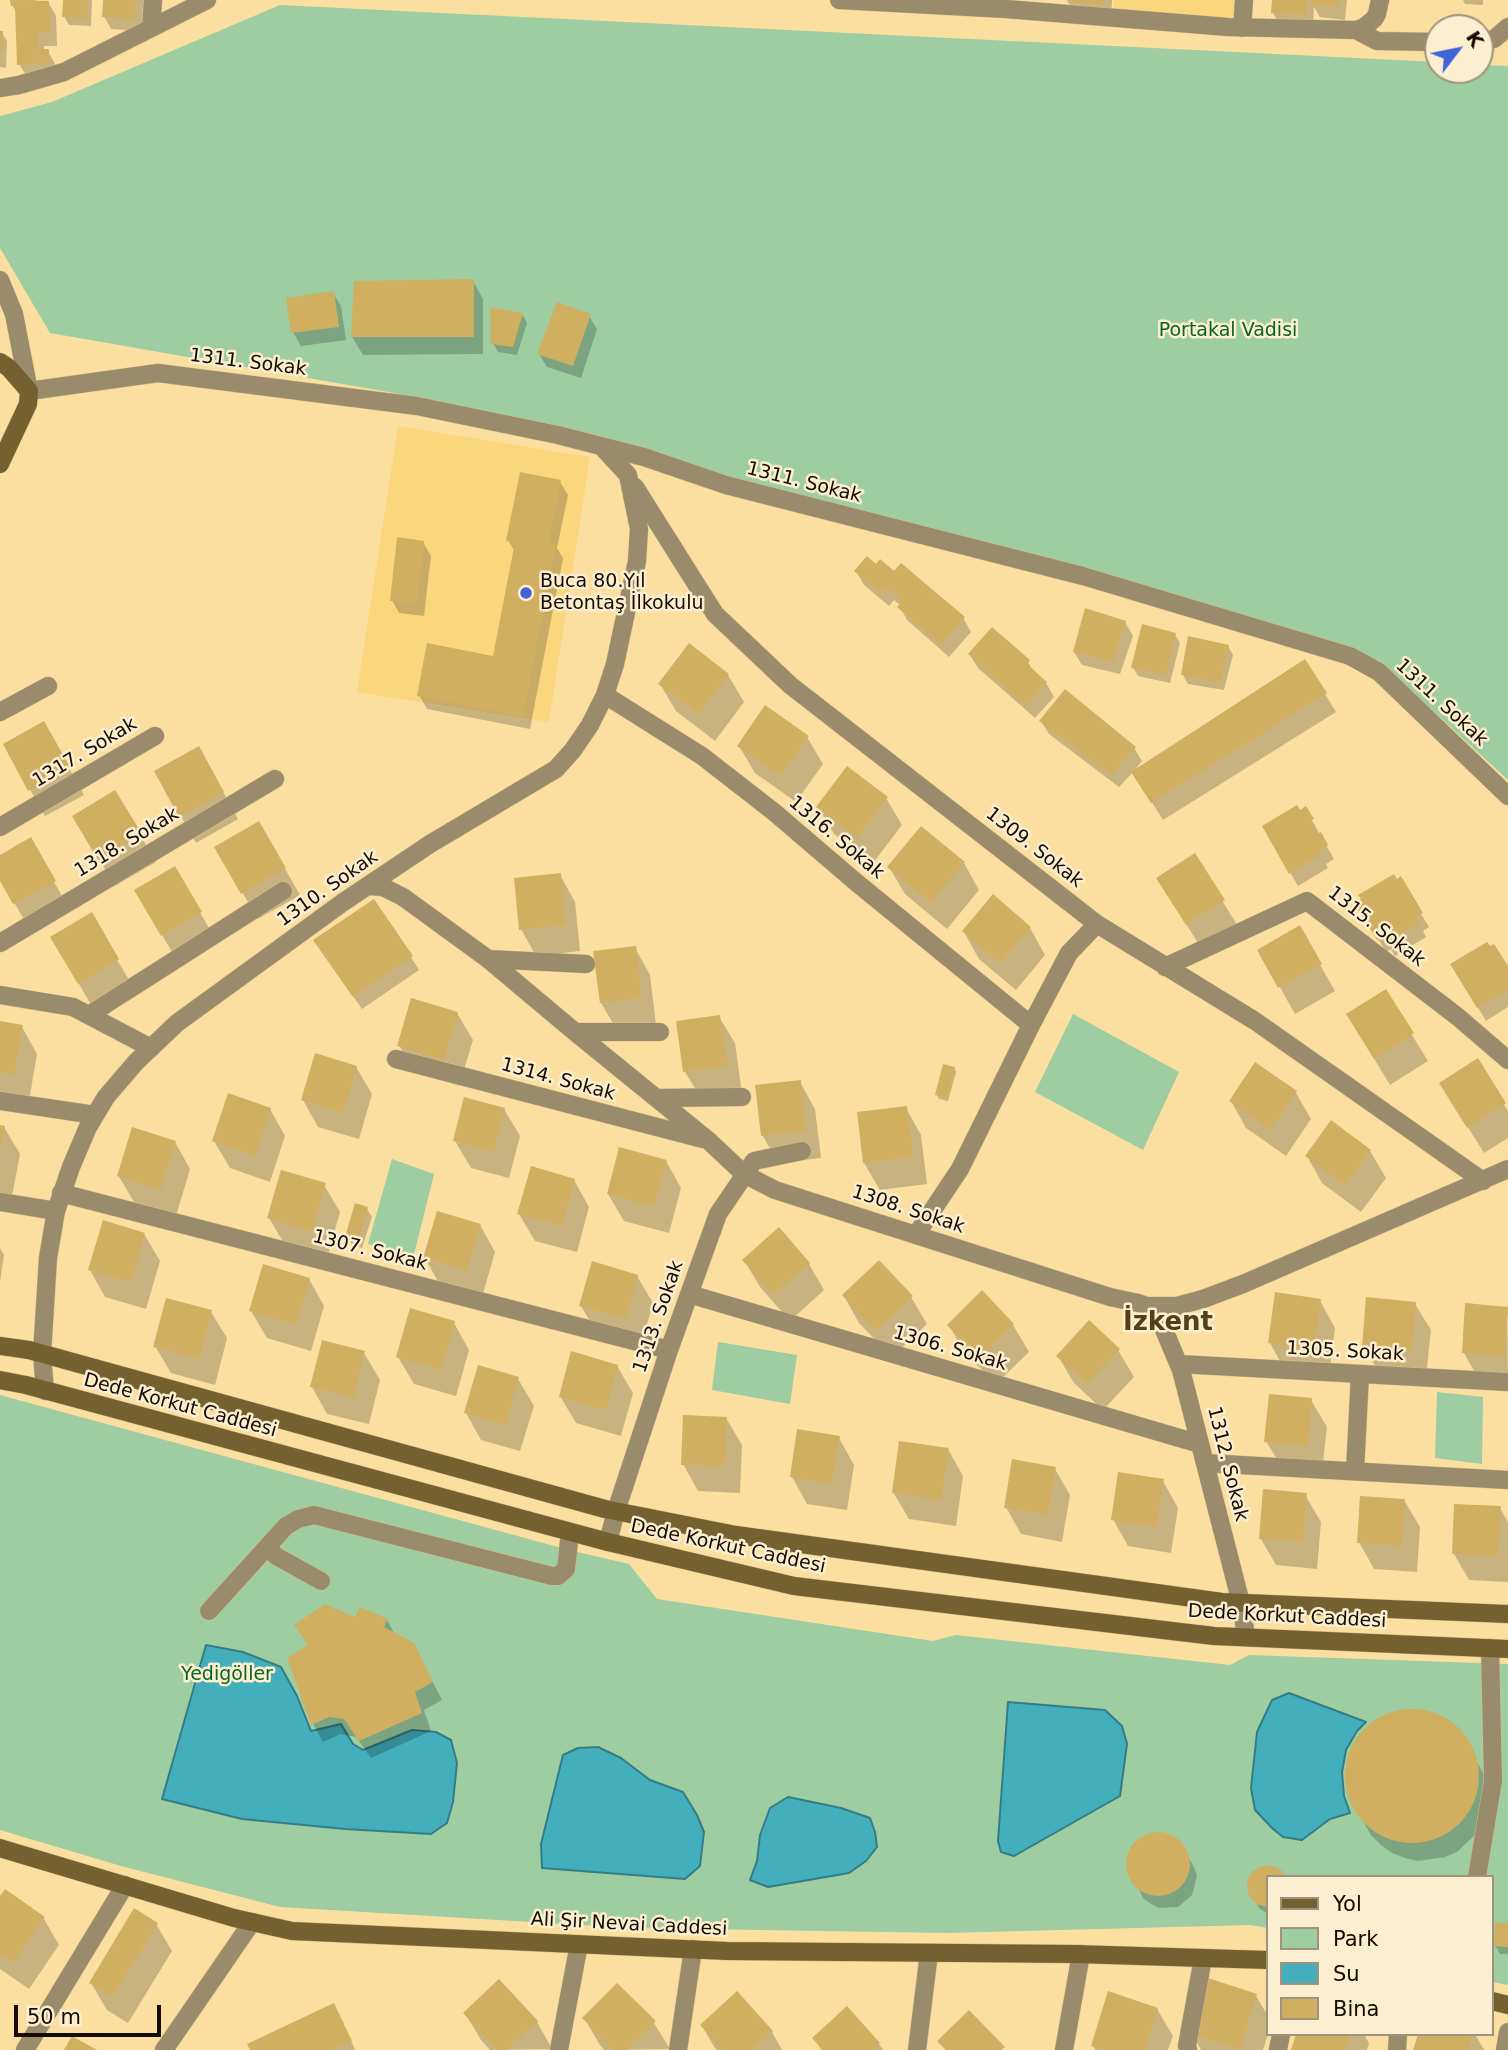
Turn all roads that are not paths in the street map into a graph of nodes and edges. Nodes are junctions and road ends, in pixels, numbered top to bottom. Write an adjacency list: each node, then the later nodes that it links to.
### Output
1 (153, 0): 10 (street)
2 (207, 0): 10 (street)
3 (839, 0): 4 (street)
4 (853, 0): 7 (street)
5 (1244, 0): 11 (street)
6 (1380, 0): 12 (street)
7 (1006, 5): 8 (street)
8 (1106, 9): 11 (street)
9 (1508, 27): 13 (street)
10 (151, 28): 15 (street)
11 (1242, 28): 12 (street)
12 (1356, 30): 14 (street)
13 (1494, 39)
14 (1424, 42)
15 (0, 88)
16 (0, 280): 18 (street)
17 (0, 362): 18 (main road)
18 (29, 391): 19 (street, 1311. Sokak); 20 (main road)
19 (601, 446): 21 (street); 27 (street, 1311. Sokak)
20 (0, 464)
21 (628, 475): 23 (street, 1310. Sokak); 31 (street, 1309. Sokak)
22 (48, 685): 24 (street)
23 (605, 695): 29 (street, 1310. Sokak); 38 (street, 1316. Sokak)
24 (0, 712)
25 (155, 736): 28 (street, 1317. Sokak)
26 (275, 779): 32 (street, 1318. Sokak)
27 (1508, 796)
28 (0, 827)
29 (368, 886): 33 (street, 1308. Sokak); 41 (street, 1310. Sokak)
30 (283, 891): 37 (street)
31 (1097, 924): 35 (street, 1309. Sokak); 38 (street)
32 (0, 943)
33 (488, 959): 34 (street); 39 (street, 1308. Sokak)
34 (586, 964)
35 (1165, 967): 43 (street, 1315. Sokak); 52 (street, 1309. Sokak)
36 (0, 995): 37 (street)
37 (89, 1014): 41 (street)
38 (1031, 1025): 56 (street)
39 (575, 1032): 40 (street); 45 (street, 1308. Sokak)
40 (660, 1032)
41 (151, 1048): 47 (street, 1310. Sokak)
42 (396, 1059): 48 (street, 1314. Sokak)
43 (1508, 1060)
44 (743, 1097): 45 (street)
45 (656, 1098): 48 (street, 1308. Sokak)
46 (0, 1101): 47 (street)
47 (95, 1115): 53 (street, 1310. Sokak)
48 (709, 1141): 51 (street, 1308. Sokak)
49 (802, 1151): 51 (street, 1313. Sokak)
50 (1508, 1169): 52 (street, 1308. Sokak)
51 (744, 1174): 56 (street, 1308. Sokak); 57 (street, 1313. Sokak)
52 (1483, 1181): 58 (street, 1308. Sokak)
53 (61, 1193): 55 (street, 1310. Sokak); 60 (street, 1307. Sokak)
54 (0, 1202): 55 (street)
55 (56, 1212): 61 (street, 1310. Sokak)
56 (916, 1235): 58 (street, 1308. Sokak)
57 (689, 1294): 60 (street, 1313. Sokak); 67 (street, 1306. Sokak)
58 (1154, 1306): 62 (street, 1312. Sokak)
59 (0, 1346): 61 (main road, Dede Korkut Caddesi)
60 (669, 1350): 71 (street, 1313. Sokak)
61 (42, 1354): 66 (street, 1310. Sokak); 71 (main road, Dede Korkut Caddesi)
62 (1179, 1364): 63 (street, 1305. Sokak); 67 (street, 1312. Sokak)
63 (1360, 1374): 65 (street, 1305. Sokak); 69 (street)
64 (0, 1380): 66 (main road, Dede Korkut Caddesi)
65 (1508, 1382)
66 (45, 1391): 72 (main road, Dede Korkut Caddesi)
67 (1200, 1444): 68 (street, 1312. Sokak)
68 (1205, 1463): 69 (street); 76 (street, 1312. Sokak)
69 (1355, 1472): 70 (street)
70 (1508, 1480)
71 (616, 1511): 73 (street, 1313. Sokak); 76 (main road, Dede Korkut Caddesi)
72 (570, 1532): 73 (main road, Dede Korkut Caddesi); 74 (street)
73 (608, 1542): 79 (main road, Dede Korkut Caddesi)
74 (267, 1547): 75 (street); 77 (street)
75 (321, 1581)
76 (1241, 1603): 78 (main road, Dede Korkut Caddesi); 79 (street, 1312. Sokak)
77 (208, 1611)
78 (1508, 1614)
79 (1246, 1637): 80 (main road, Dede Korkut Caddesi)
80 (1499, 1649): 82 (street)
81 (0, 1848): 83 (main road, Ali Şir Nevai Caddesi)
82 (1477, 1875)
83 (125, 1885): 84 (main road, Ali Şir Nevai Caddesi); 92 (street)
84 (252, 1922): 85 (main road, Ali Şir Nevai Caddesi); 93 (street)
85 (579, 1944): 86 (main road, Ali Şir Nevai Caddesi); 94 (street)
86 (693, 1949): 87 (main road, Ali Şir Nevai Caddesi); 95 (street)
87 (929, 1953): 88 (main road, Ali Şir Nevai Caddesi); 96 (street)
88 (1081, 1954): 89 (main road, Ali Şir Nevai Caddesi); 97 (street)
89 (1203, 1958): 90 (main road, Ali Şir Nevai Caddesi); 98 (street)
90 (1266, 1960)
91 (1508, 2032): 99 (street)
92 (24, 2050)
93 (164, 2050)
94 (558, 2050)
95 (678, 2050)
96 (917, 2050)
97 (1064, 2050)
98 (1188, 2050)
99 (1505, 2050)

